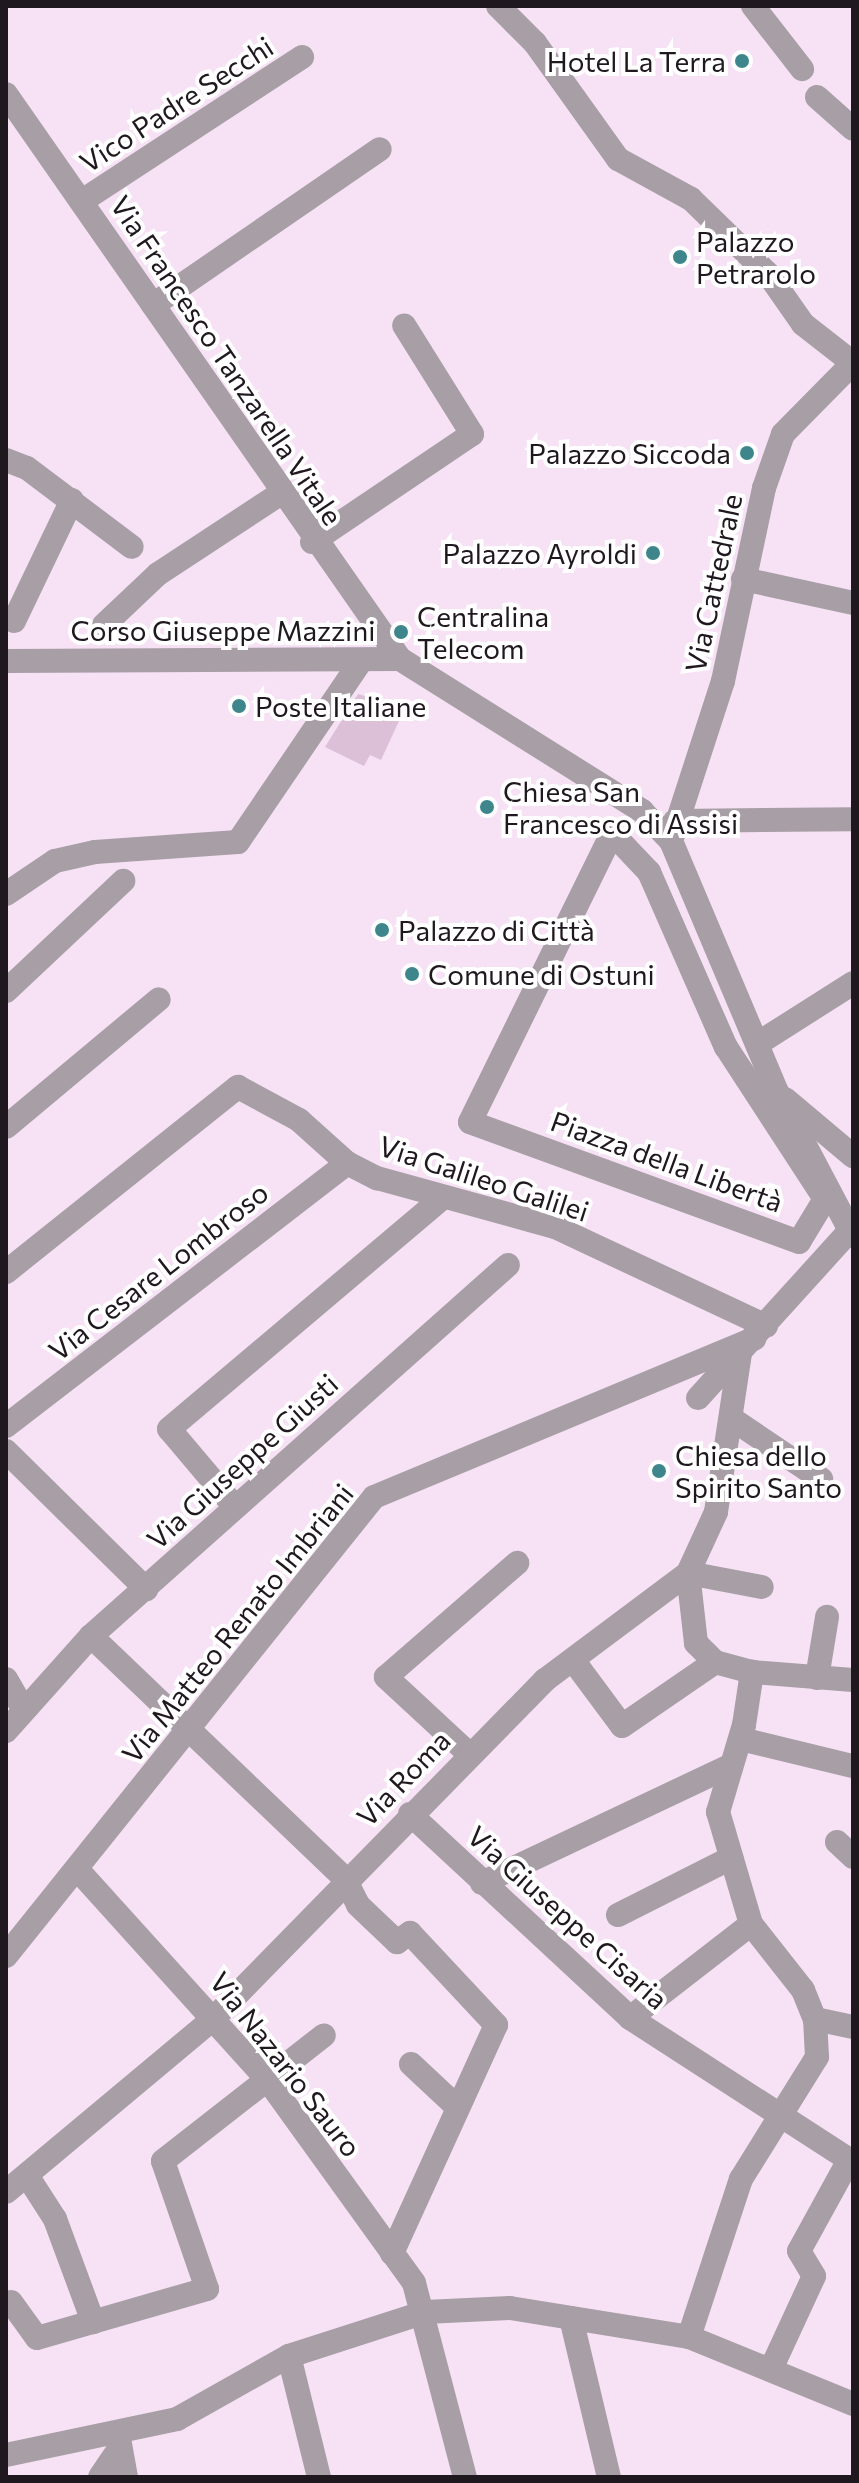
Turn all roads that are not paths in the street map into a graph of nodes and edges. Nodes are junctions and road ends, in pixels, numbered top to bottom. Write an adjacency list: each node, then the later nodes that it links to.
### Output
1 (498, 6): 12 (street)
2 (753, 6): 4 (street)
3 (302, 57): 9 (street, Vico Padre Secchi)
4 (802, 69)
5 (6, 94): 9 (street, Via Francesco Tanzarella Vitale)
6 (817, 97): 7 (street)
7 (853, 129)
8 (380, 149): 10 (street)
9 (82, 201): 10 (street, Via Francesco Tanzarella Vitale)
10 (153, 305): 14 (street, Via Francesco Tanzarella Vitale)
11 (404, 325): 16 (street)
12 (853, 363): 18 (street, Via Cattedrale)
13 (6, 460): 15 (street)
14 (283, 492): 16 (street, Via Francesco Tanzarella Vitale); 21 (street)
15 (72, 500): 17 (street); 20 (street)
16 (312, 542): 22 (street, Via Francesco Tanzarella Vitale)
17 (132, 547)
18 (743, 579): 19 (street); 26 (street, Via Cattedrale)
19 (853, 603)
20 (14, 621)
21 (104, 625)
22 (400, 659): 24 (street, Corso Giuseppe Mazzini); 26 (street, Corso Giuseppe Mazzini)
23 (6, 661): 24 (street, Corso Giuseppe Mazzini)
24 (361, 661): 29 (street)
25 (853, 819): 26 (street)
26 (673, 831): 33 (street)
27 (649, 872): 27 (street, Piazza della Libertà)
28 (123, 881): 31 (street)
29 (6, 894)
30 (853, 983): 33 (street)
31 (6, 991)
32 (159, 999): 35 (street)
33 (757, 1044): 34 (street)
34 (777, 1092): 36 (street); 39 (street)
35 (6, 1127)
36 (853, 1156)
37 (347, 1163): 38 (street, Via Galileo Galilei); 41 (street, Via Galileo Galilei); 45 (street, Via Cesare Lombroso)
38 (442, 1198): 42 (street, Via Galileo Galilei); 48 (street)
39 (852, 1231): 42 (street)
40 (508, 1265): 48 (street, Via Giuseppe Giusti)
41 (6, 1272)
42 (753, 1340): 43 (street); 44 (street, Via Roma); 62 (street, Via Matteo Renato Imbriani)
43 (698, 1398)
44 (735, 1421): 47 (street); 50 (street, Via Roma)
45 (6, 1426)
46 (6, 1451): 52 (street)
47 (821, 1479)
48 (235, 1507): 52 (street, Via Giuseppe Giusti)
49 (517, 1563): 65 (street)
50 (688, 1573): 51 (street); 55 (street, Via Roma); 56 (street)
51 (762, 1587)
52 (146, 1589): 54 (street, Via Giuseppe Giusti)
53 (827, 1617): 58 (street)
54 (91, 1636): 61 (street, Via Giuseppe Giusti); 62 (street)
55 (573, 1660): 56 (street); 65 (street, Via Roma)
56 (715, 1662): 57 (street)
57 (752, 1672): 58 (street); 64 (street)
58 (817, 1678): 60 (street)
59 (6, 1679): 61 (street)
60 (853, 1680)
61 (23, 1708): 63 (street, Via Giuseppe Giusti)
62 (194, 1727): 70 (street, Via Matteo Renato Imbriani); 71 (street)
63 (6, 1731)
64 (741, 1739): 66 (street); 67 (street)
65 (468, 1753): 68 (street, Via Roma)
66 (729, 1766): 69 (street); 72 (street)
67 (853, 1766)
68 (410, 1814): 71 (street, Via Roma); 72 (street, Via Giuseppe Cisaria)
69 (731, 1858): 73 (street); 74 (street)
70 (77, 1869): 75 (street, Via Matteo Renato Imbriani); 76 (street, Via Nazario Sauro)
71 (345, 1879): 76 (street, Via Roma); 83 (street)
72 (482, 1883): 77 (street, Via Giuseppe Cisaria)
73 (618, 1915)
74 (751, 1924): 77 (street); 78 (street)
75 (6, 1956)
76 (215, 2017): 82 (street, Via Nazario Sauro); 86 (street, Via Roma)
77 (630, 2018): 84 (street, Via Giuseppe Cisaria)
78 (815, 2019): 79 (street); 84 (street)
79 (853, 2027)
80 (324, 2035): 82 (street)
81 (411, 2064): 83 (street)
82 (267, 2079): 88 (street, Via Nazario Sauro); 92 (street)
83 (457, 2107): 88 (street)
84 (782, 2116): 85 (street, Via Giuseppe Cisaria); 93 (street)
85 (851, 2161): 95 (street)
86 (28, 2177): 87 (street, Via Roma); 92 (street)
87 (6, 2192)
88 (392, 2253): 90 (street, Via Nazario Sauro)
89 (11, 2302): 92 (street)
90 (425, 2312): 91 (street); 94 (street); 102 (street, Via Nazario Sauro)
91 (571, 2318): 93 (street); 103 (street)
92 (93, 2322)
93 (689, 2337): 95 (street)
94 (289, 2356): 97 (street); 101 (street)
95 (772, 2367): 96 (street)
96 (853, 2404)
97 (119, 2440): 98 (street); 99 (street); 100 (street)
98 (6, 2455)
99 (100, 2477)
100 (126, 2477)
101 (319, 2477)
102 (465, 2477)
103 (609, 2477)

